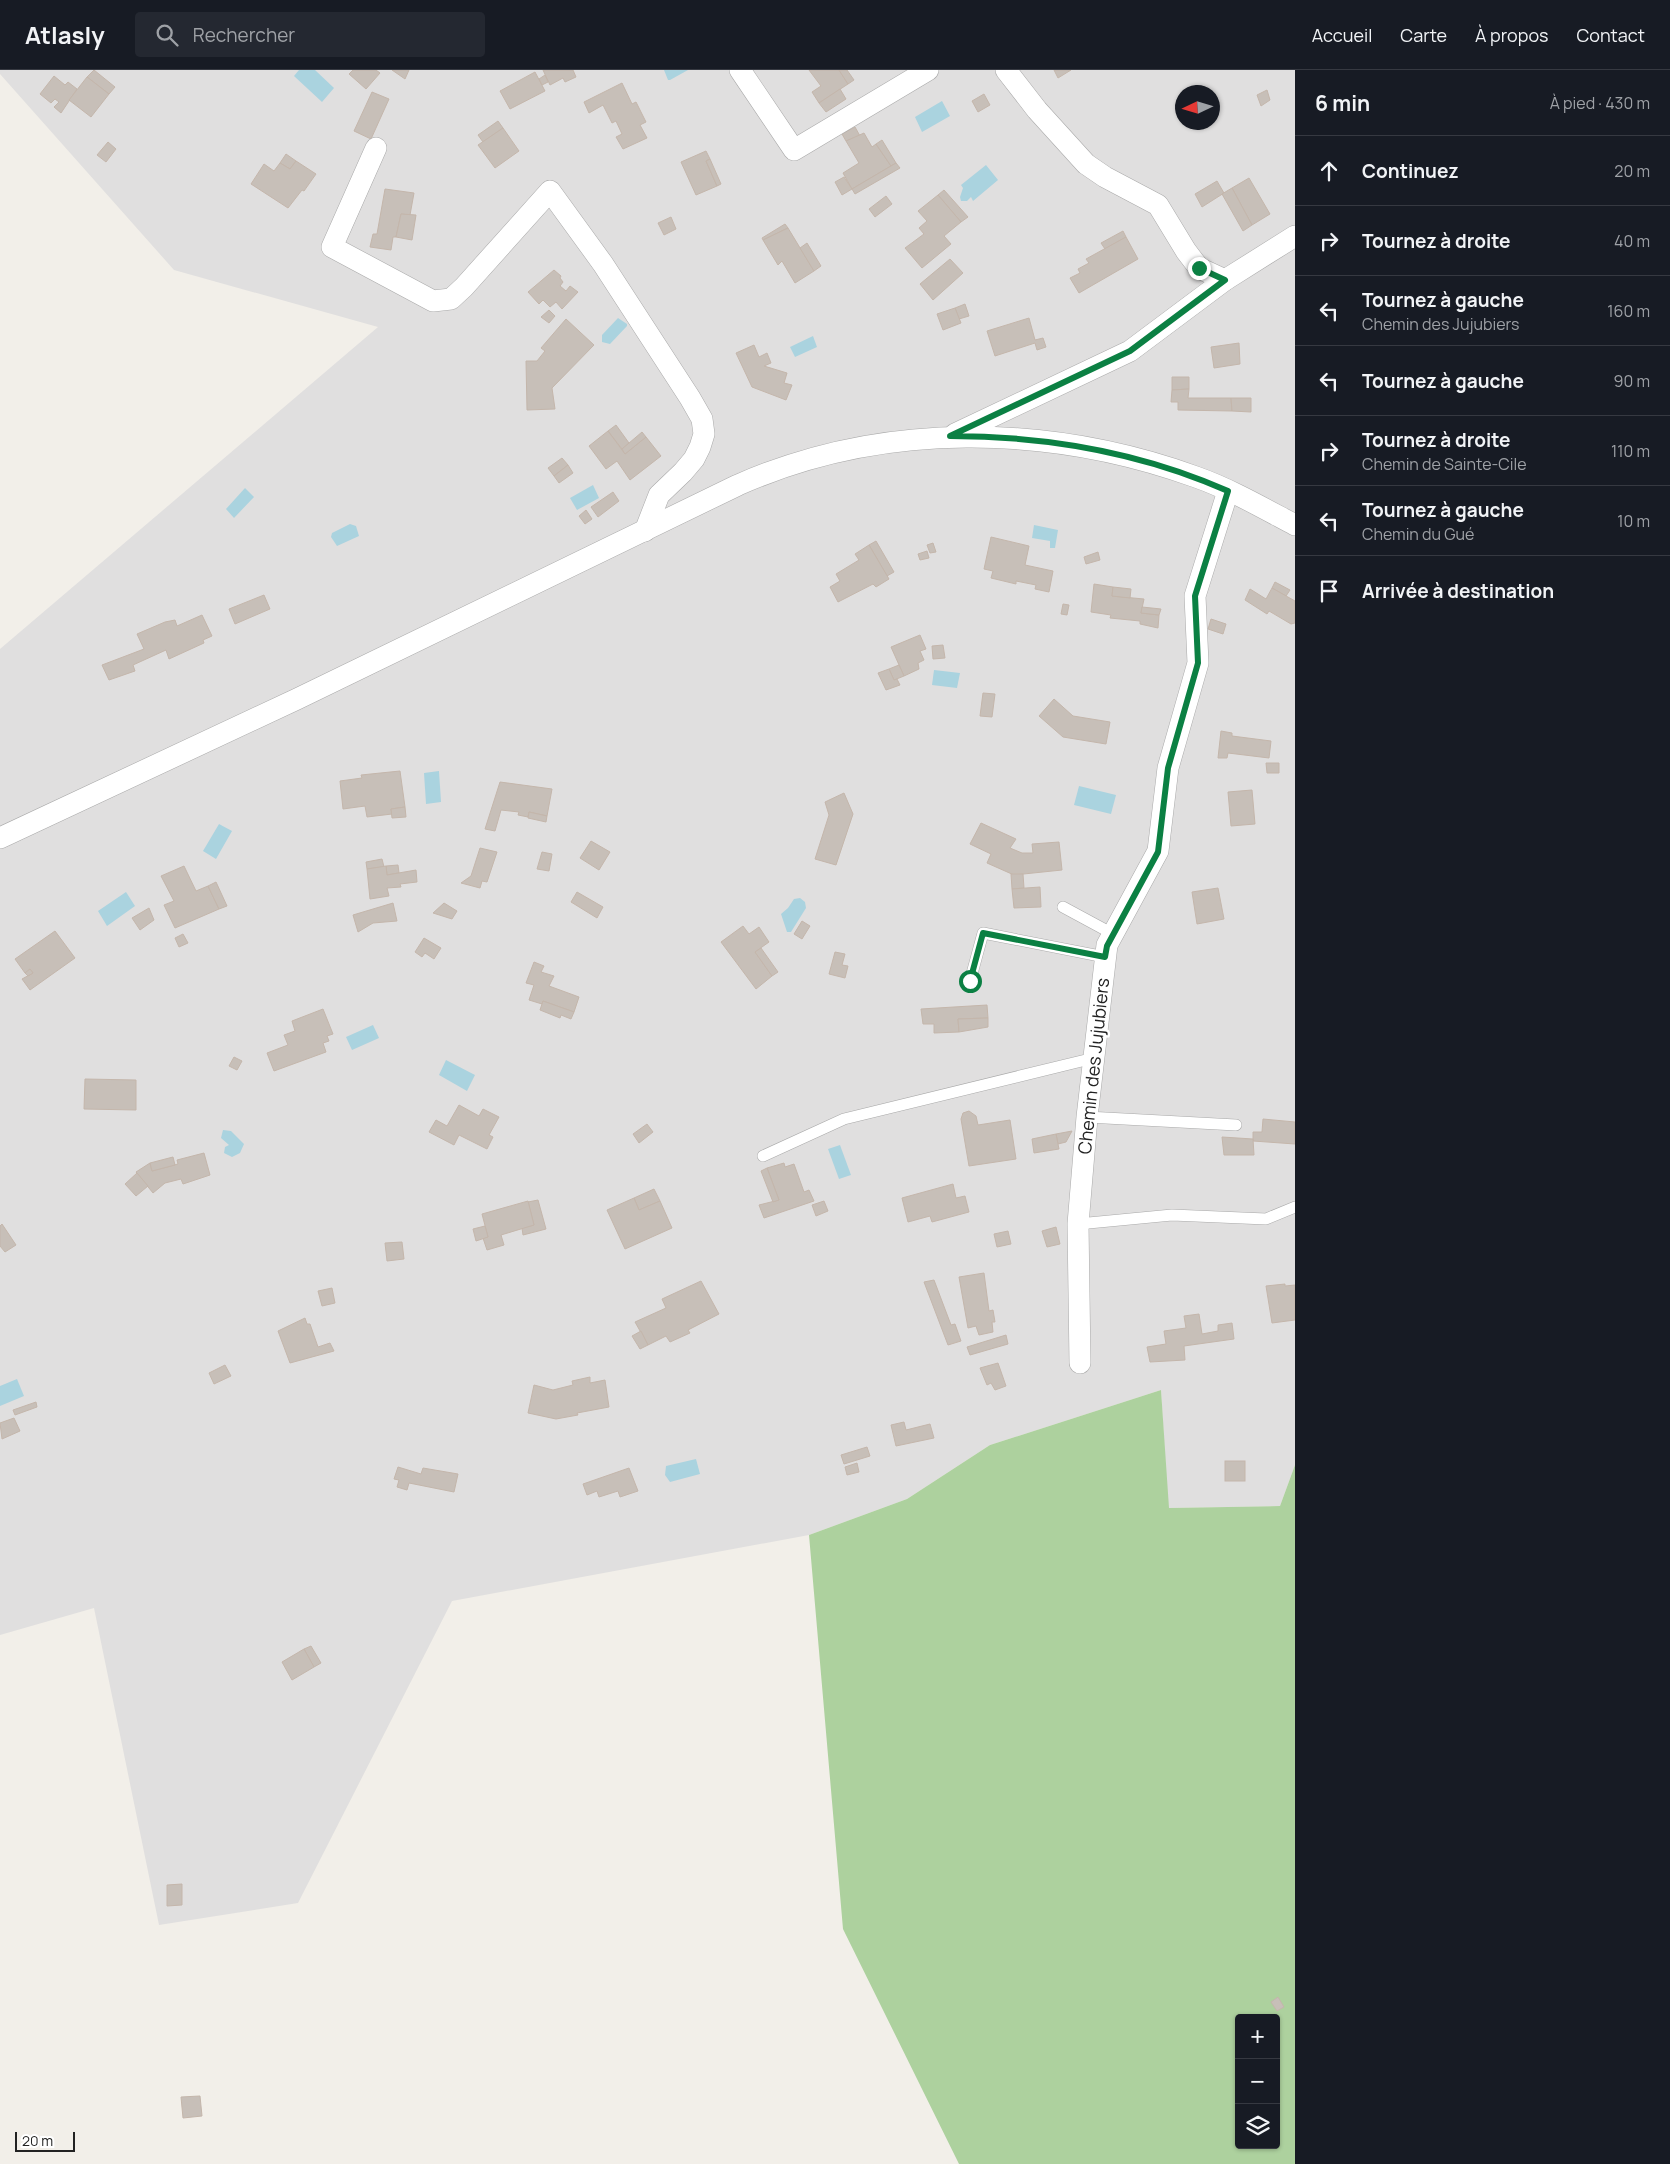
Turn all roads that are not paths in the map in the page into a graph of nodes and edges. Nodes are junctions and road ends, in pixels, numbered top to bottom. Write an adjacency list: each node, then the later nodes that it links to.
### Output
1 (740, 70): 2 (street)
2 (928, 70)
3 (1006, 70): 6 (street)
4 (376, 148): 10 (street)
5 (1295, 236): 6 (street)
6 (1225, 280): 7 (street)
7 (950, 436): 8 (street); 10 (street)
8 (1228, 491): 9 (street); 13 (street, Chemin des Jujubiers)
9 (1295, 525)
10 (645, 531): 11 (street)
11 (0, 838)
12 (1063, 907): 13 (lane)
13 (1113, 934): 14 (street, Chemin des Jujubiers)
14 (1105, 957): 15 (lane); 16 (street, Chemin des Jujubiers)
15 (970, 981)
16 (1094, 1058): 17 (street, Chemin des Jujubiers); 19 (lane)
17 (1087, 1117): 18 (lane); 21 (street, Chemin des Jujubiers)
18 (1236, 1125)
19 (763, 1156)
20 (1295, 1207): 21 (lane)
21 (1078, 1224): 22 (street, Chemin des Jujubiers)
22 (1080, 1363)

